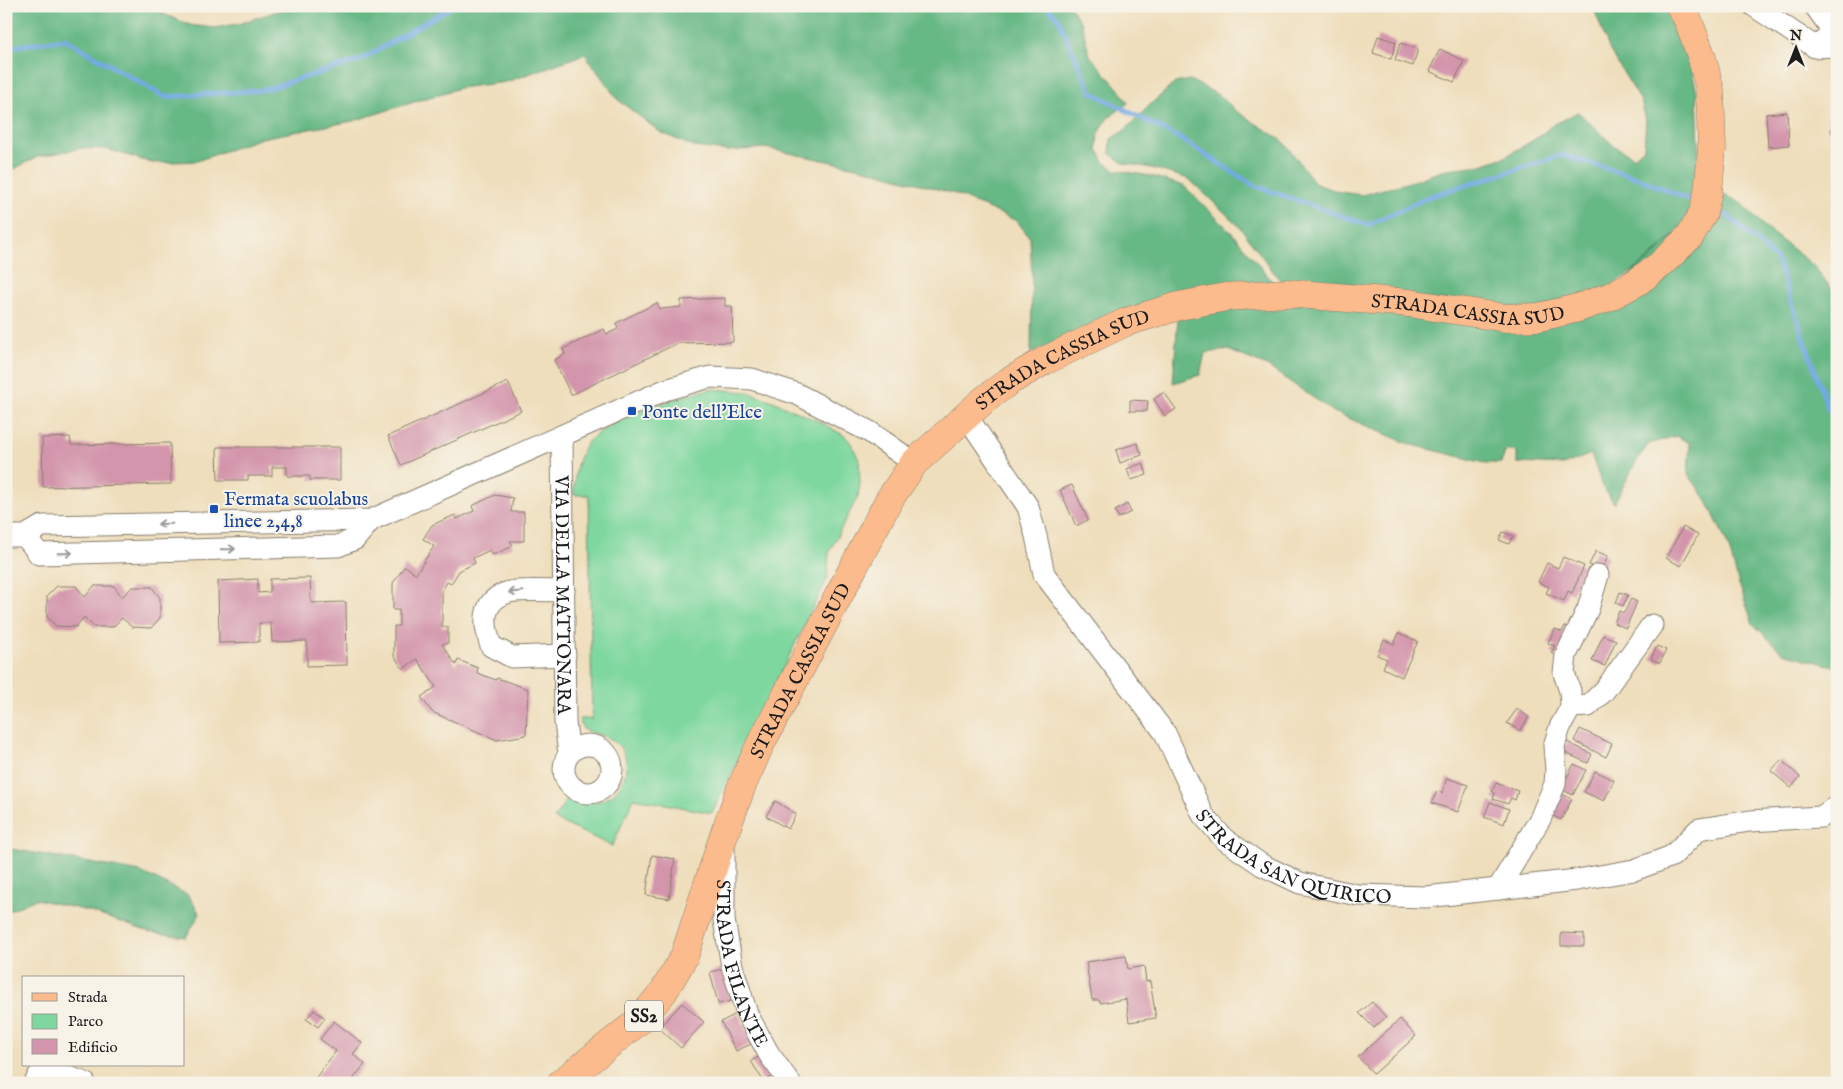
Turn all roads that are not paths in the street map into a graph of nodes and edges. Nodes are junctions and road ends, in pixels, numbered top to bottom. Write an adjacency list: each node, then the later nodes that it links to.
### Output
1 (1680, 6): 6 (main road, STRADA CASSIA SUD)
2 (1754, 6): 5 (street)
3 (1815, 6): 5 (street)
4 (1837, 46): 5 (street)
5 (1815, 47)
6 (966, 415): 8 (main road, STRADA CASSIA SUD); 18 (street, STRADA SAN QUIRICO)
7 (562, 436): 8 (street); 9 (street); 11 (street, VIA DELLA MATTONARA)
8 (914, 463): 17 (main road, STRADA CASSIA SUD)
9 (15, 536)
10 (1598, 575): 14 (street)
11 (564, 591): 13 (street, VIA DELLA MATTONARA); 13 (street, one-way to 13)
12 (1652, 625): 14 (street)
13 (565, 655): 15 (street, VIA DELLA MATTONARA)
14 (1571, 708): 18 (street)
15 (569, 754)
16 (1837, 806): 18 (street, STRADA SAN QUIRICO)
17 (724, 835): 21 (main road, STRADA CASSIA SUD / SS2); 22 (street, STRADA FILANTE)
18 (1498, 889)
19 (35, 1083): 20 (street)
20 (85, 1083)
21 (561, 1083)
22 (790, 1083)

